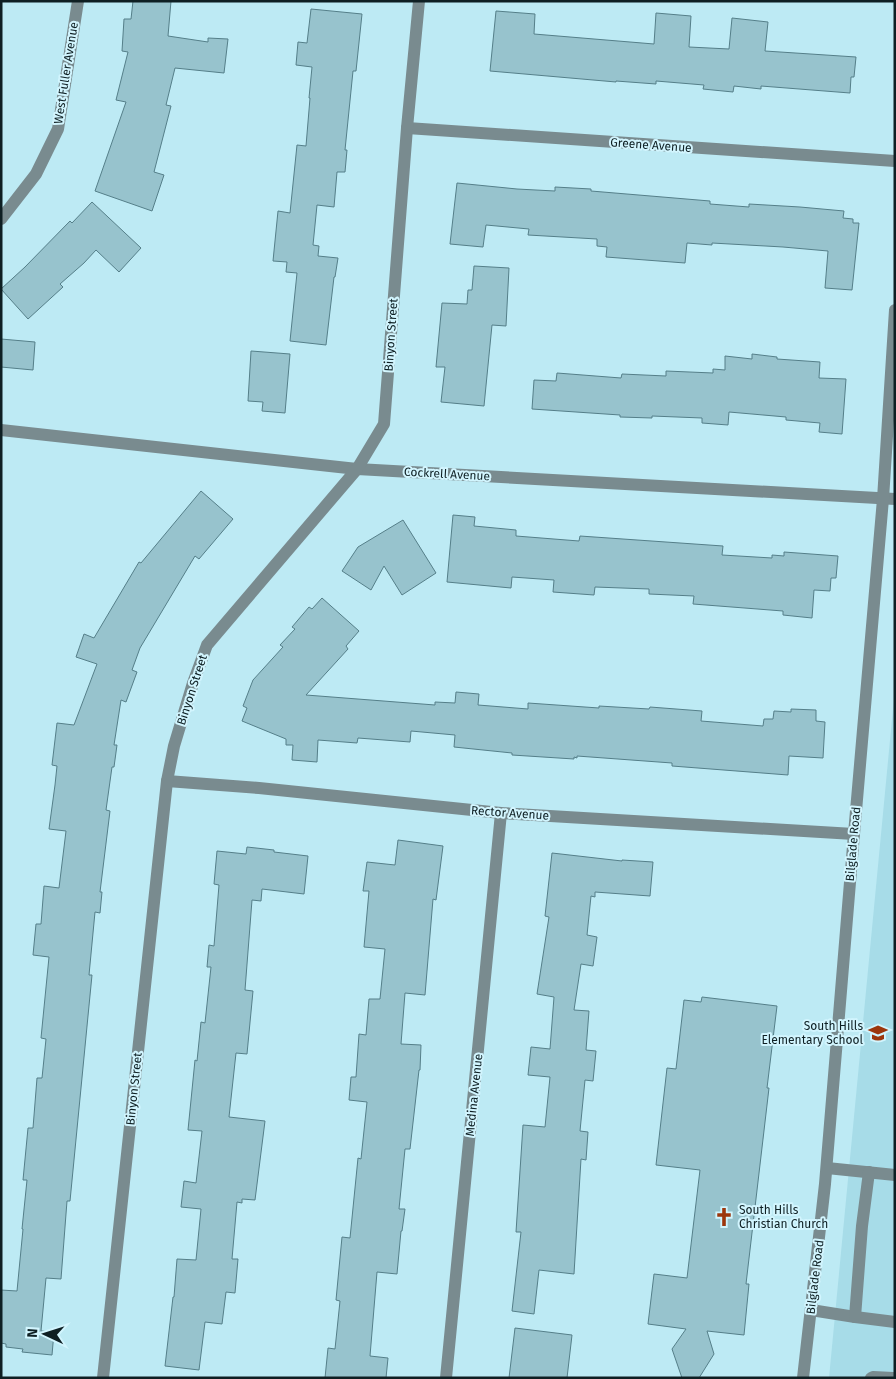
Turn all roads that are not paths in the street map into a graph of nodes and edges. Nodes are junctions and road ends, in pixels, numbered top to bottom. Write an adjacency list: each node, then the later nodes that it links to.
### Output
1 (78, 1): 5 (street, West Fuller Avenue)
2 (419, 1): 3 (street, Binyon Street)
3 (407, 128): 4 (street, Greene Avenue); 8 (street, Binyon Street)
4 (895, 161)
5 (1, 219)
6 (895, 310): 9 (street, Bilglade Road)
7 (1, 430): 8 (street, Cockrell Avenue)
8 (357, 470): 9 (street, Cockrell Avenue); 10 (street, Binyon Street)
9 (889, 499): 12 (street, Bilglade Road)
10 (167, 780): 11 (street, Rector Avenue); 19 (street, Binyon Street)
11 (501, 813): 12 (street, Rector Avenue); 20 (street, Medina Avenue)
12 (854, 834): 13 (street, Bilglade Road)
13 (827, 1168): 14 (street); 16 (street, Bilglade Road)
14 (869, 1172): 15 (street); 17 (street)
15 (895, 1175)
16 (811, 1310): 17 (street); 21 (street, Bilglade Road)
17 (855, 1317): 18 (street)
18 (895, 1322)
19 (103, 1378)
20 (446, 1378)
21 (803, 1378)
22 (871, 1378): 23 (street)
23 (893, 1378)

